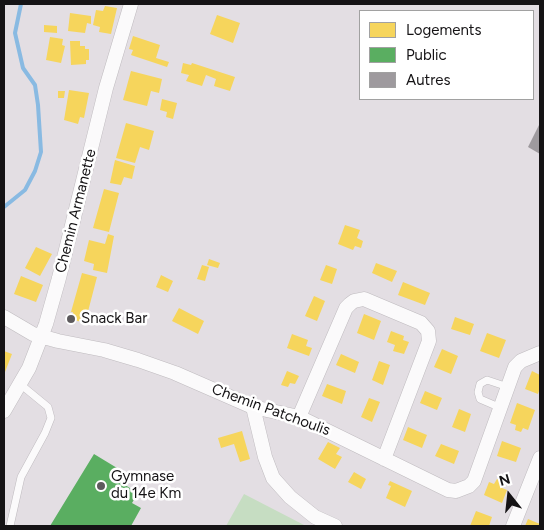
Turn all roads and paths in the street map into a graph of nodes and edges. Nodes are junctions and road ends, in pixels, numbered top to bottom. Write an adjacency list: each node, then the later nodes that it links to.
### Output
1 (131, 4): 3 (street, Chemin Armanette)
2 (4, 317): 3 (street, Chemin Patchoulis)
3 (41, 336): 5 (street, Chemin Armanette); 7 (street, Chemin Patchoulis)
4 (540, 353): 6 (street, Chemin Patchoulis)
5 (20, 384): 9 (street, Chemin Armanette); 13 (lane)
6 (508, 387): 8 (street, Chemin Patchoulis); 8 (lane)
7 (253, 407): 10 (street, Chemin Patchoulis); 14 (street)
8 (501, 408): 12 (street, Chemin Patchoulis)
9 (4, 411)
10 (299, 417): 12 (street, Chemin Patchoulis); 12 (street)
11 (540, 458): 15 (street)
12 (384, 459)
13 (10, 526)
14 (335, 526)
15 (513, 526)

